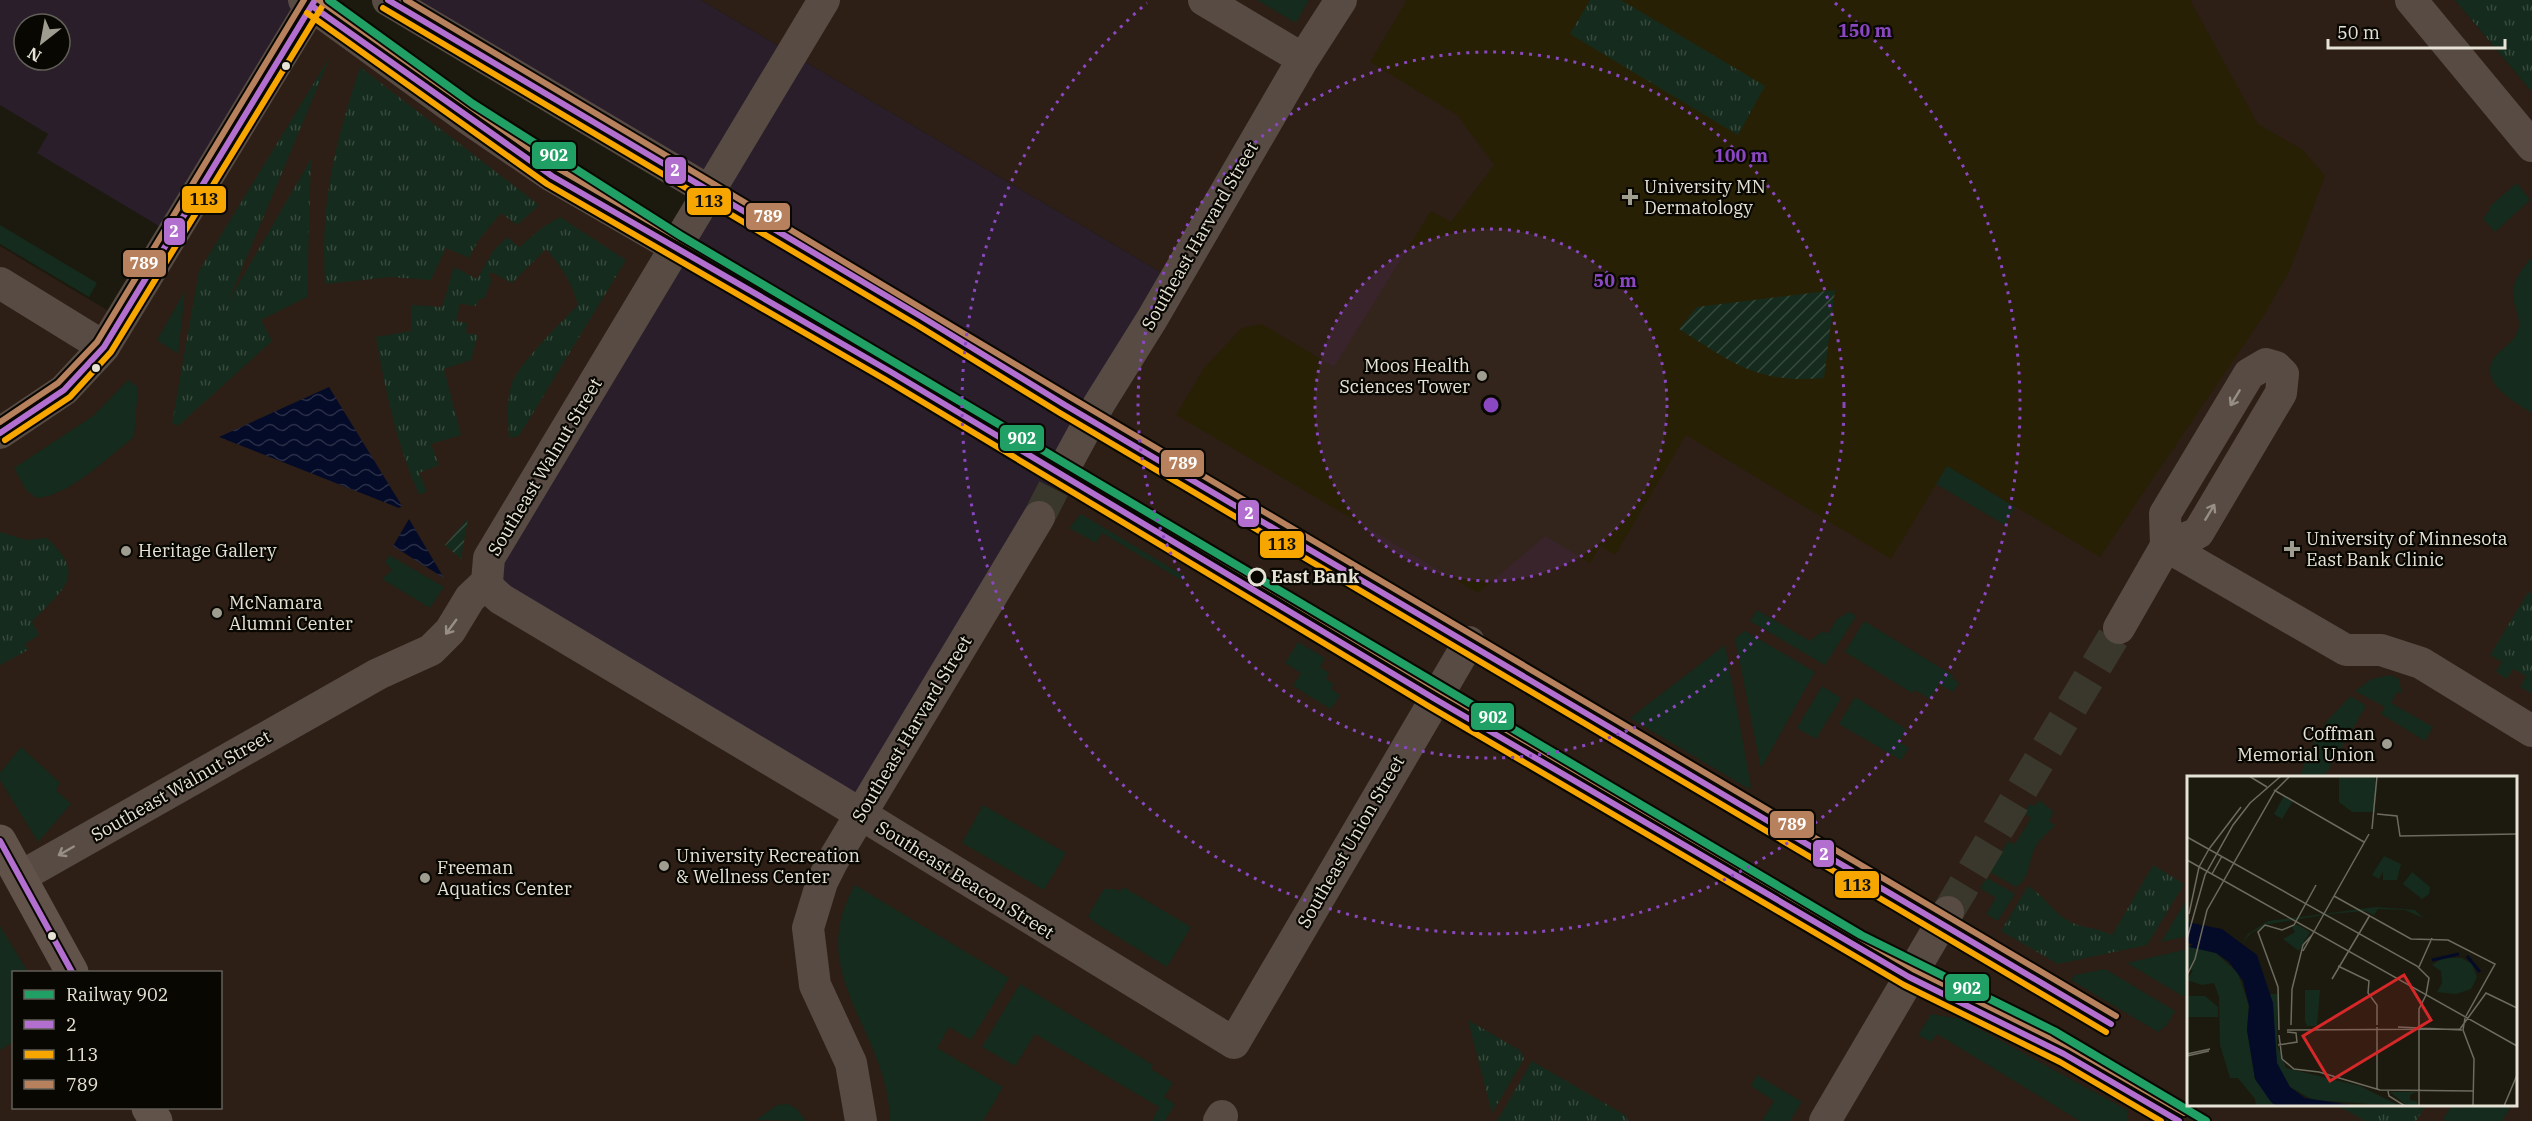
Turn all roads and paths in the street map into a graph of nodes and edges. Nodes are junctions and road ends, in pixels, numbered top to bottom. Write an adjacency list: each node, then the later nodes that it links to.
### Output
1 (388, 0): 9 (street)
2 (824, 0): 9 (street, Southeast Walnut Street)
3 (1204, 0): 7 (street)
4 (1341, 0): 7 (street, Southeast Harvard Street)
5 (2411, 0): 8 (street)
6 (310, 2): 10 (street); 12 (street)
7 (1303, 59): 14 (street, Southeast Harvard Street)
8 (2532, 146)
9 (709, 190): 10 (street, Southeast Walnut Street)
10 (675, 247): 17 (street, Southeast Walnut Street)
11 (0, 284): 12 (street)
12 (104, 347): 13 (street)
13 (0, 433)
14 (1062, 472)
15 (1038, 517): 21 (street, Southeast Harvard Street)
16 (2166, 546): 16 (street, one-way to 16); 18 (street); 20 (street)
17 (487, 582): 21 (street, Southeast Beacon Street); 24 (street, Southeast Walnut Street, one-way to 24)
18 (2119, 628)
19 (1469, 642): 27 (street, Southeast Union Street)
20 (2532, 731)
21 (860, 815): 27 (street, Southeast Beacon Street); 28 (street, Southeast Harvard Street)
22 (0, 841): 24 (main road)
23 (0, 852): 24 (main road)
24 (20, 877): 26 (main road)
25 (1948, 912): 29 (street)
26 (71, 971)
27 (1234, 1043)
28 (861, 1121)
29 (1825, 1121)

